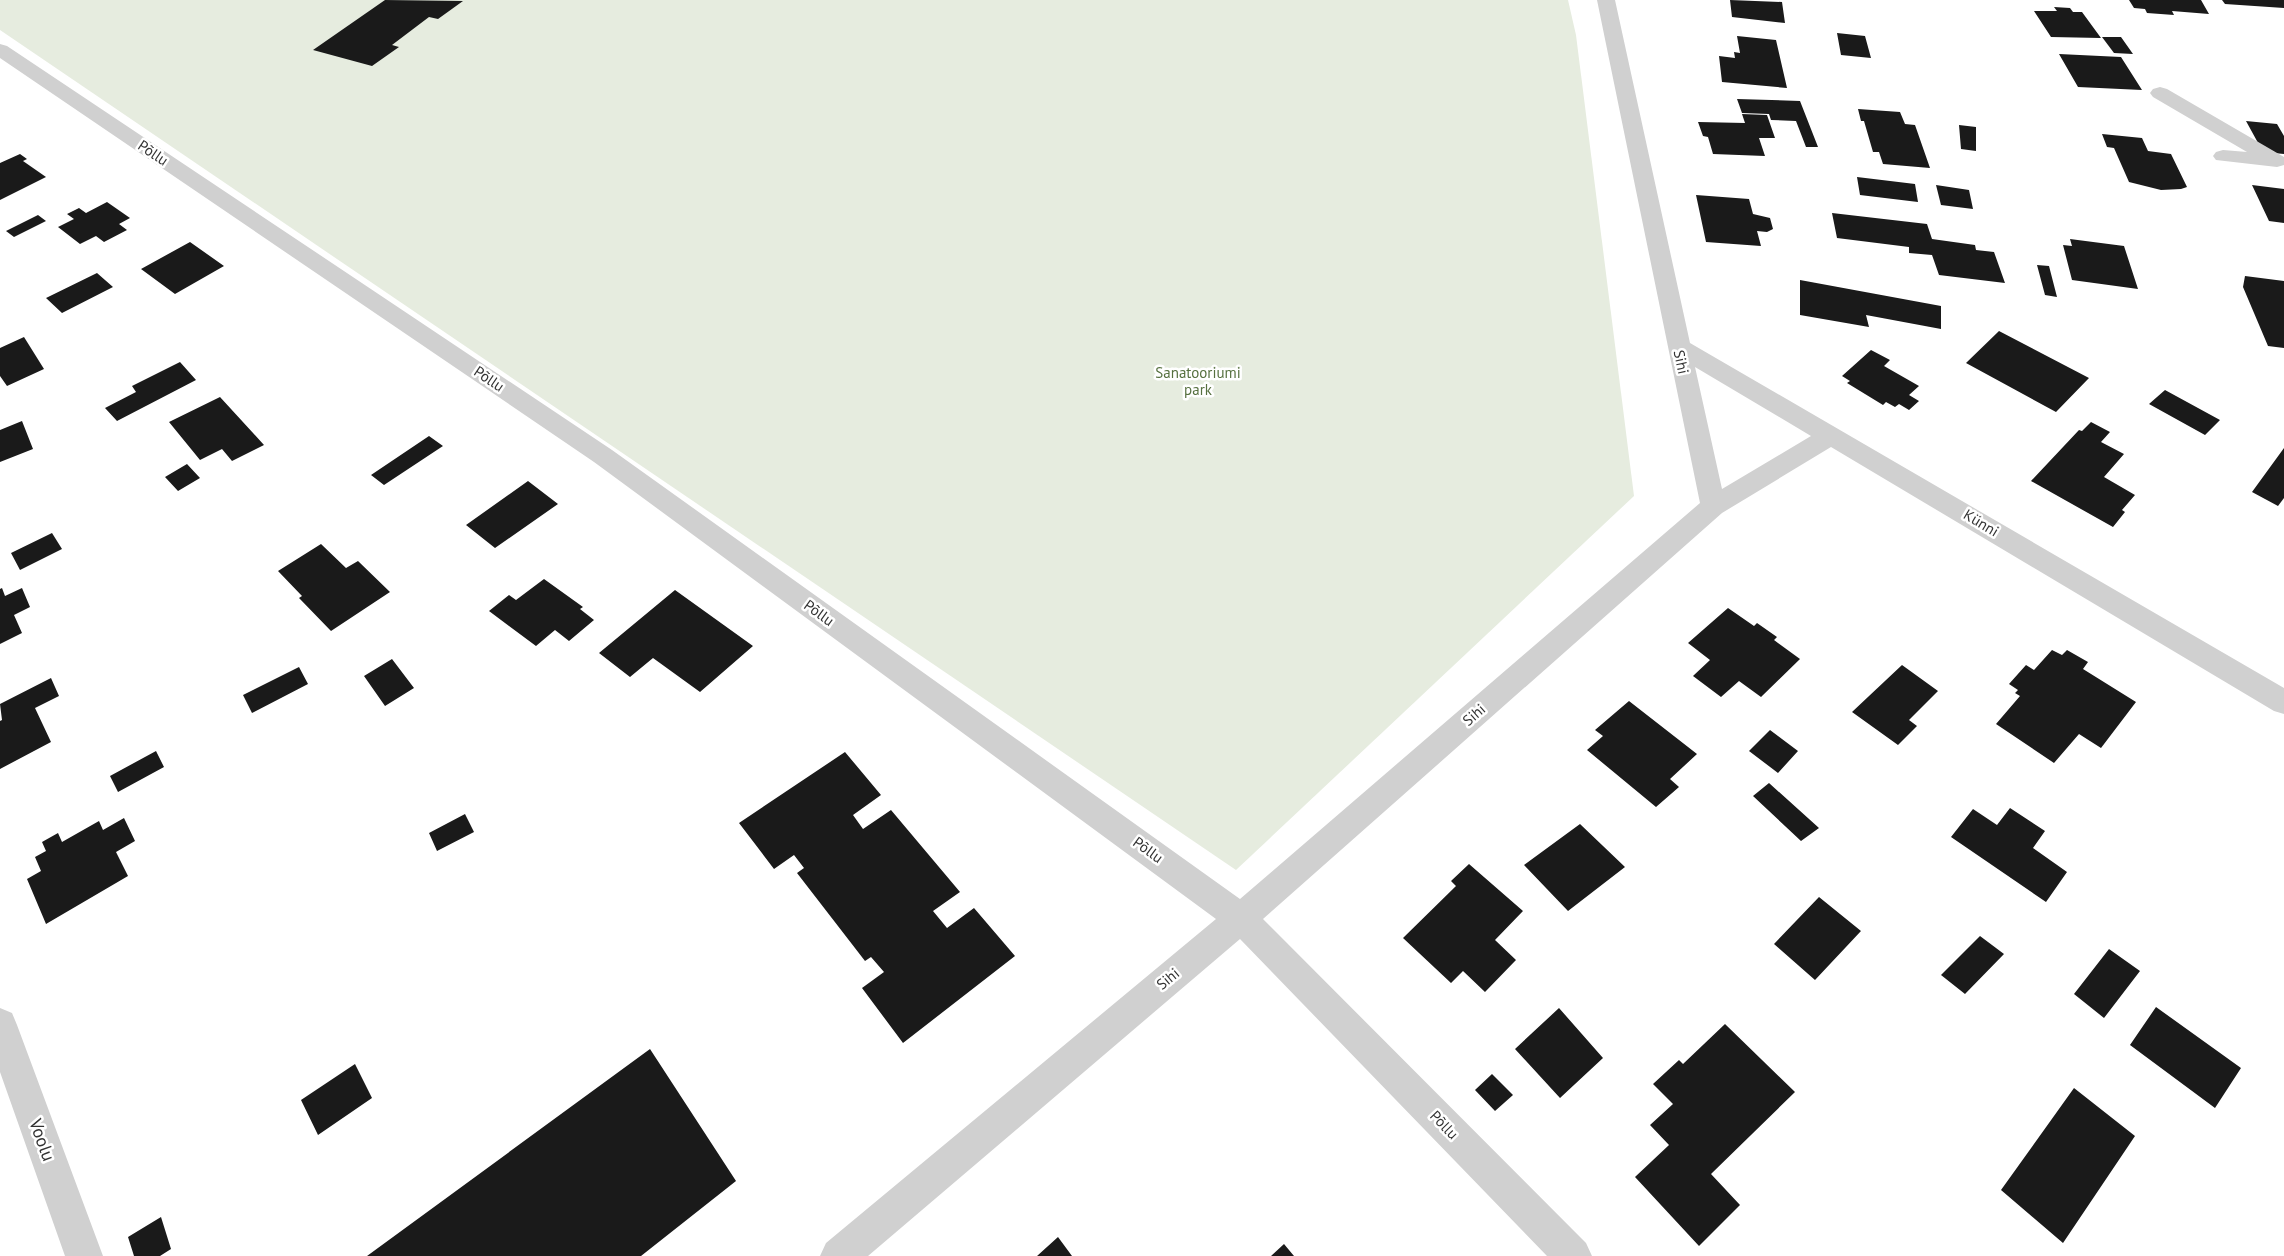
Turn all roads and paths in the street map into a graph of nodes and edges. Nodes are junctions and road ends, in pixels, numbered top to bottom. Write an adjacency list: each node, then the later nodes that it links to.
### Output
1 (1606, 0): 6 (street, Sihi)
2 (0, 50): 10 (street, Põllu)
3 (2160, 93): 5 (street)
4 (2223, 156): 5 (street)
5 (2280, 162)
6 (1678, 346): 7 (street, Künni); 8 (street, Sihi)
7 (1832, 435): 8 (street); 9 (street, Künni)
8 (1713, 506): 10 (street, Sihi)
9 (2284, 702)
10 (1241, 918): 13 (street, Sihi); 14 (street, Põllu)
11 (0, 1025): 12 (street, Voolu)
12 (84, 1256)
13 (839, 1256)
14 (1573, 1256)

